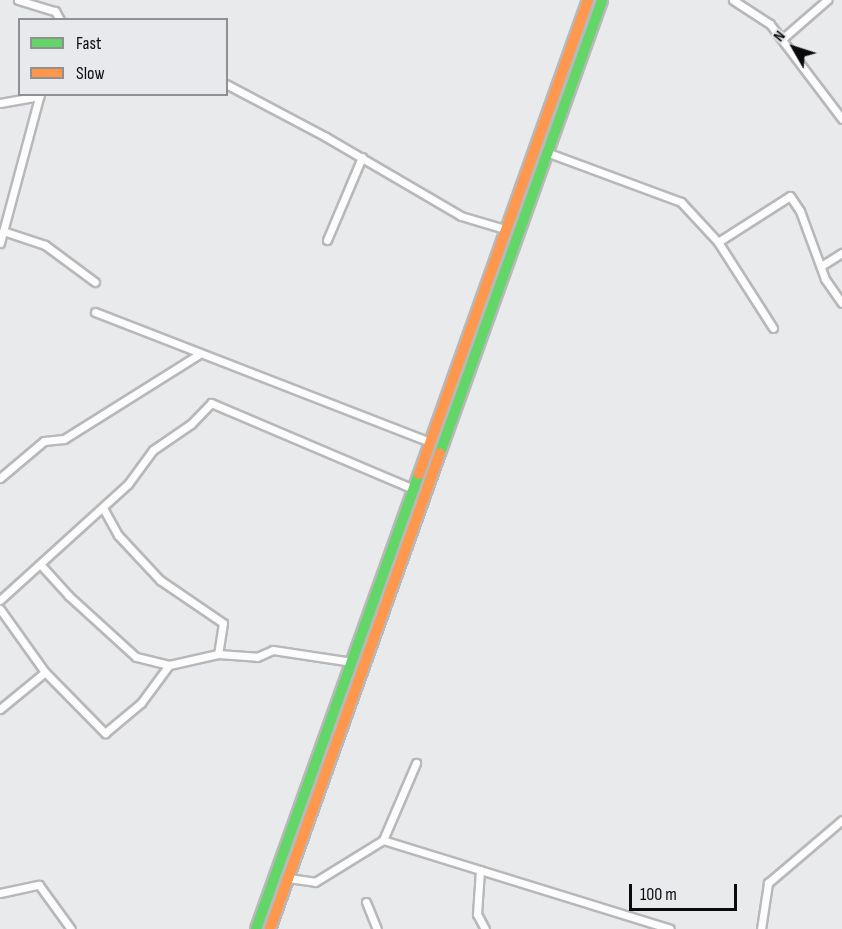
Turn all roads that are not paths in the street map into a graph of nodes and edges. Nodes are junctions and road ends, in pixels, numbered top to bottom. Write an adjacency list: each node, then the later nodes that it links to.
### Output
1 (18, 0): 6 (street)
2 (588, 0): 15 (main road)
3 (602, 0): 13 (main road)
4 (733, 0): 7 (street)
5 (827, 0): 7 (street)
6 (59, 18)
7 (783, 39): 12 (street)
8 (228, 85): 14 (street)
9 (35, 96): 11 (street)
10 (40, 96): 16 (street)
11 (0, 103)
12 (842, 118)
13 (546, 152): 18 (street); 43 (main road)
14 (362, 157): 15 (street); 17 (street)
15 (505, 229): 27 (main road)
16 (3, 231): 19 (street); 22 (street)
17 (327, 240)
18 (718, 242): 21 (street); 25 (street)
19 (0, 243)
20 (842, 253): 21 (street)
21 (821, 266): 23 (street)
22 (95, 282)
23 (842, 303)
24 (95, 312): 26 (street)
25 (773, 328)
26 (198, 355): 27 (street); 28 (street)
27 (431, 442): 29 (main road)
28 (0, 478)
29 (414, 489): 30 (street); 35 (main road)
30 (103, 508): 31 (street); 34 (street)
31 (40, 564): 32 (street); 36 (street)
32 (0, 600)
33 (0, 609): 37 (street)
34 (218, 654): 35 (street); 36 (street)
35 (352, 662): 47 (main road)
36 (169, 665): 37 (street)
37 (45, 672): 38 (street)
38 (0, 709)
39 (416, 763): 41 (street)
40 (842, 820): 52 (street)
41 (382, 840): 42 (street); 43 (street)
42 (480, 870): 50 (street); 51 (street)
43 (288, 878): 48 (main road)
44 (0, 893): 46 (street)
45 (366, 902): 49 (street)
46 (71, 929)
47 (256, 929)
48 (270, 929)
49 (377, 929)
50 (485, 929)
51 (670, 929)
52 (761, 929)

